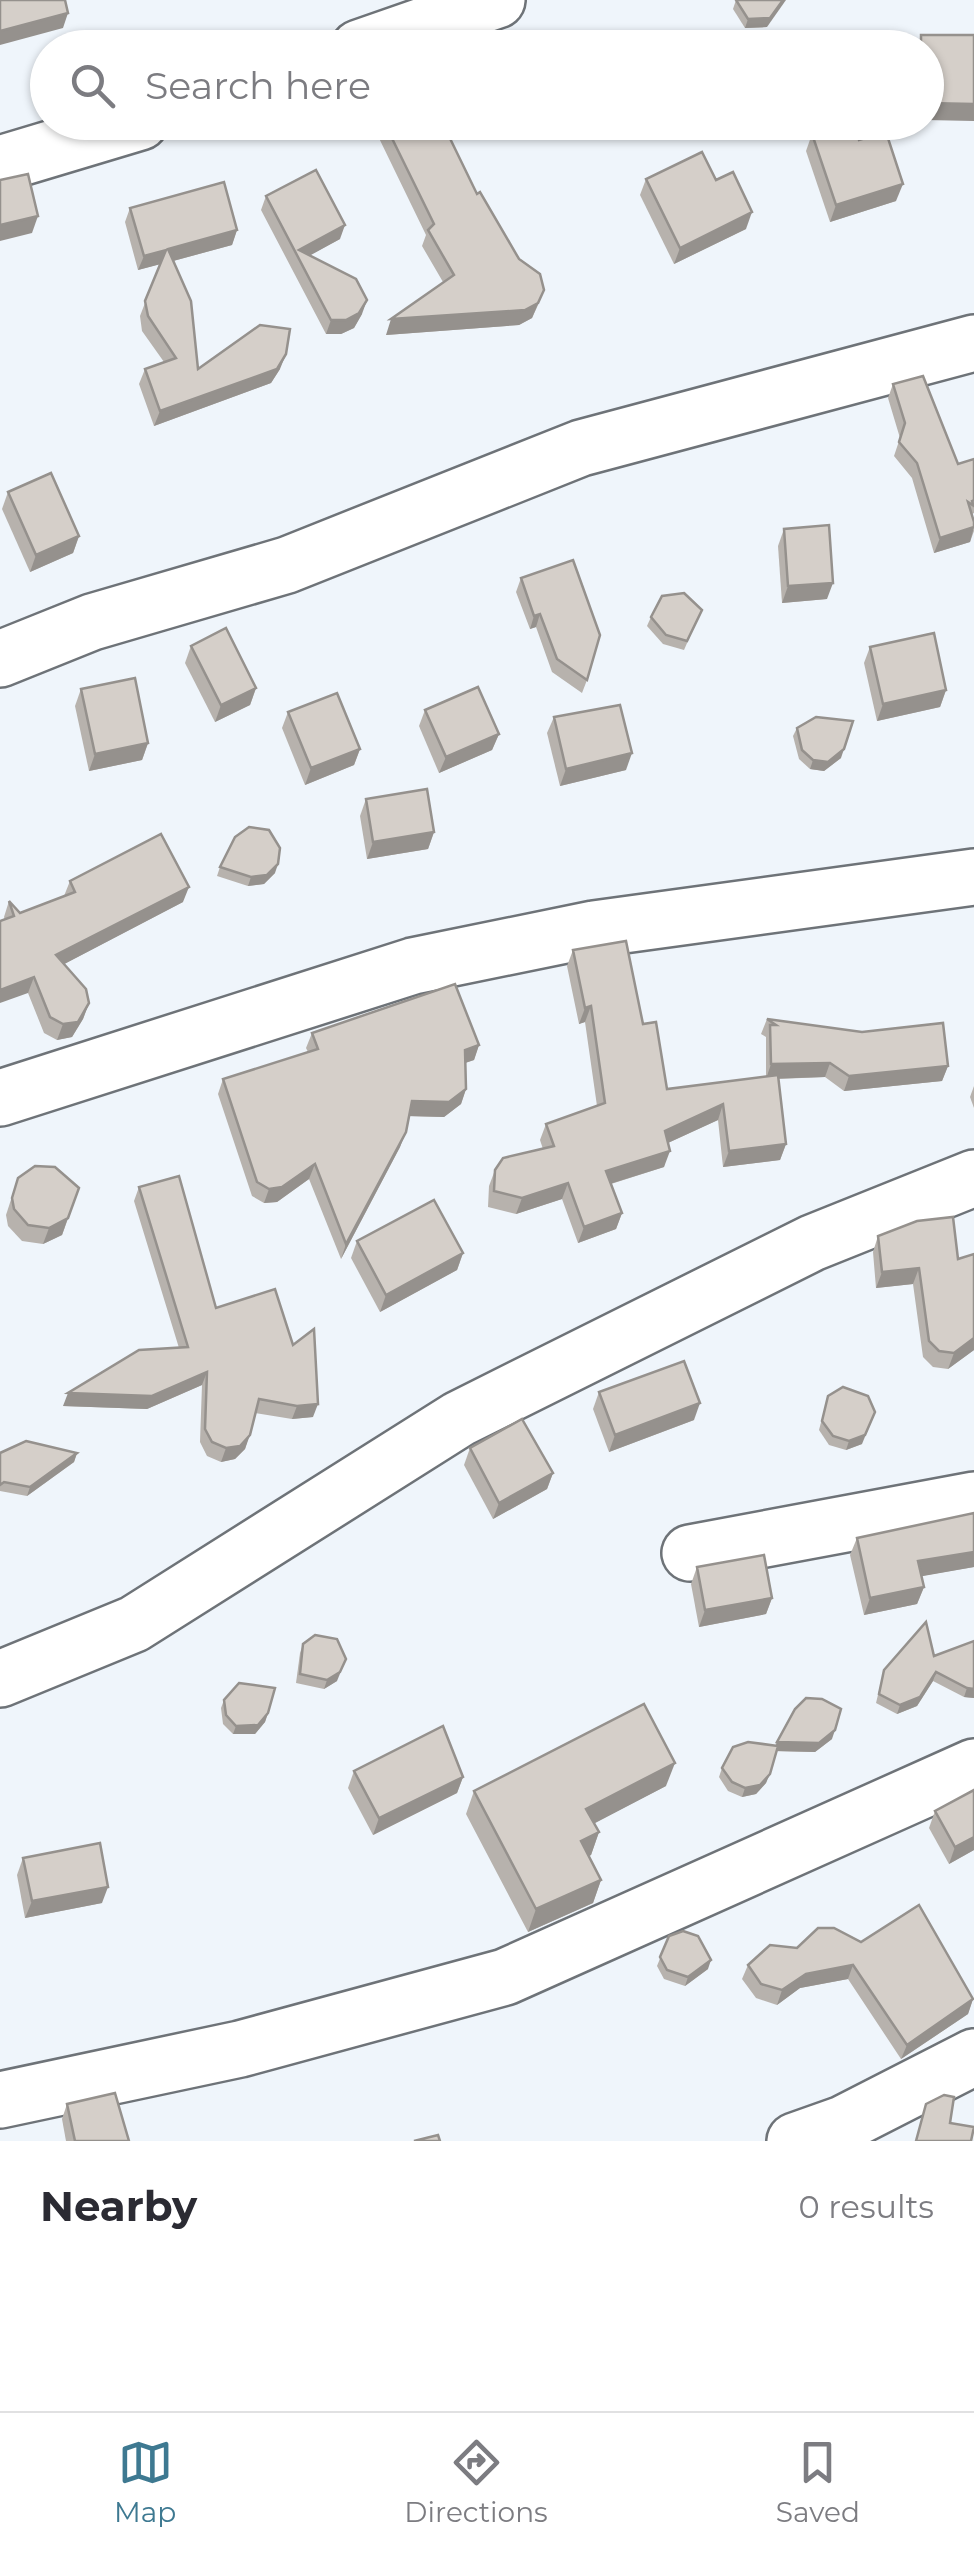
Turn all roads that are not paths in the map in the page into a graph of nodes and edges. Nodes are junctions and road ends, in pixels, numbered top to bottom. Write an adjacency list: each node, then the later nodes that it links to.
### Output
1 (497, 0): 2 (street)
2 (410, 30)
3 (80, 140): 4 (street)
4 (0, 164)
5 (974, 343): 6 (street)
6 (0, 660)
7 (974, 878): 8 (street)
8 (0, 1098)
9 (974, 1178): 12 (street)
10 (974, 1500): 11 (street)
11 (690, 1553)
12 (0, 1680)
13 (974, 1766): 15 (street)
14 (974, 2057): 16 (street)
15 (0, 2100)
16 (795, 2141)

